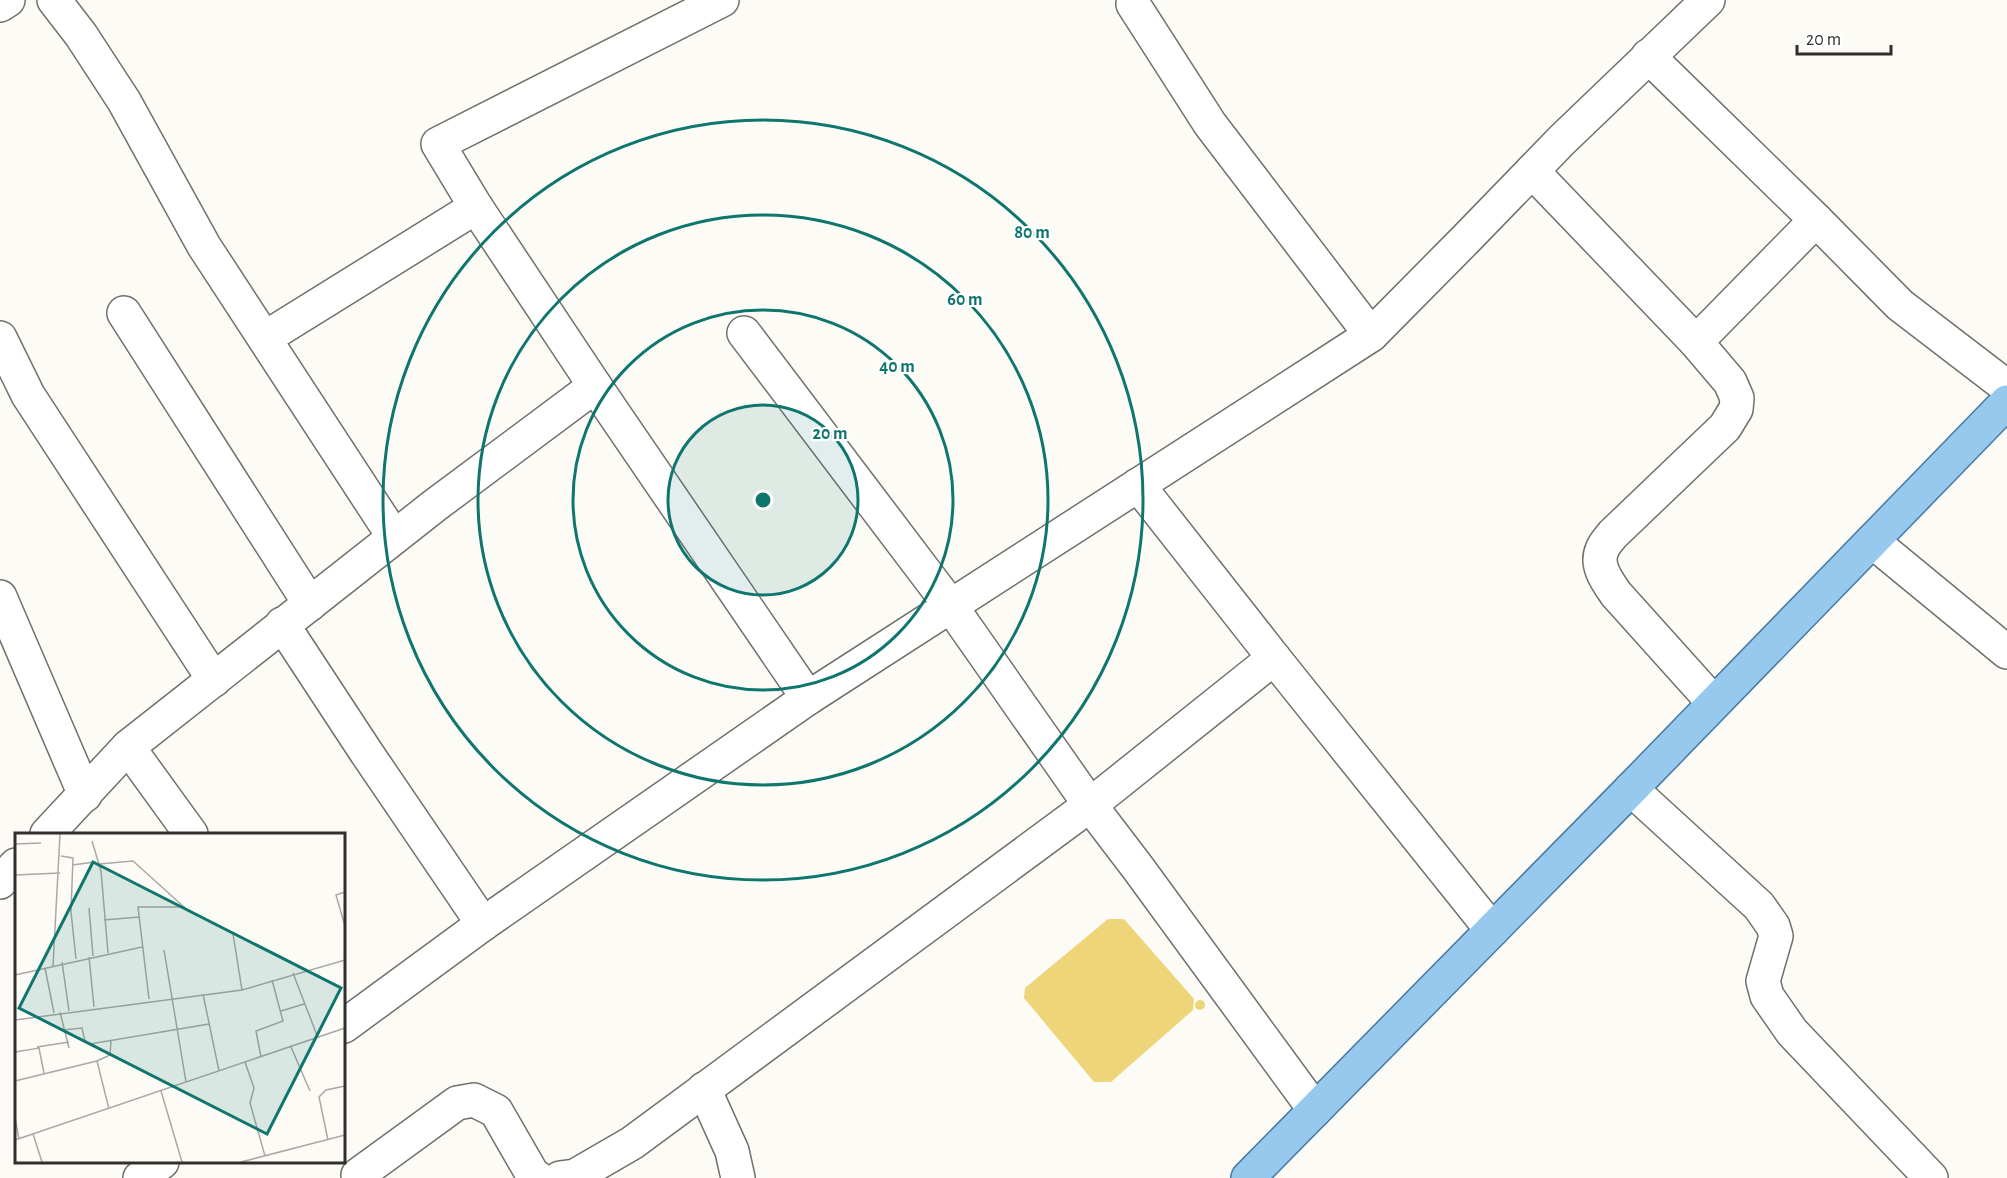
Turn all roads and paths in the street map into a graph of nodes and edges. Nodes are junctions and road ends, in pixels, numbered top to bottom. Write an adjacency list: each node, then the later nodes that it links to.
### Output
1 (8, 0): 6 (street)
2 (54, 0): 15 (street)
3 (722, 0): 9 (street)
4 (1708, 0): 7 (street)
5 (1133, 4): 13 (street)
6 (0, 5)
7 (1648, 56): 8 (street); 10 (street)
8 (1532, 171): 13 (street); 16 (street)
9 (476, 207): 15 (street); 17 (street)
10 (1816, 220): 16 (street); 18 (street)
11 (124, 313): 24 (street)
12 (744, 333): 25 (street)
13 (1371, 334): 20 (street)
14 (0, 338): 29 (street)
15 (265, 338): 21 (street)
16 (1696, 342): 31 (street)
17 (595, 386): 21 (street); 30 (street)
18 (2007, 387)
19 (2007, 402): 22 (main road)
20 (1138, 485): 25 (street); 28 (street)
21 (394, 537): 24 (street)
22 (1872, 541): 27 (street); 31 (main road)
23 (0, 597): 34 (street)
24 (310, 604): 26 (street)
25 (950, 606): 30 (street); 35 (street)
26 (282, 624): 29 (street); 40 (street)
27 (2007, 652)
28 (1274, 658): 35 (street); 41 (street)
29 (214, 680): 32 (street)
30 (808, 698): 40 (street)
31 (1714, 703): 33 (main road)
32 (128, 747): 34 (street); 37 (street)
33 (1631, 789): 41 (main road); 52 (street)
34 (85, 795): 36 (street)
35 (1089, 805): 43 (street); 44 (street)
36 (48, 833)
37 (190, 833)
38 (15, 866): 39 (street)
39 (0, 882)
40 (483, 924): 42 (street)
41 (1492, 930): 44 (main road)
42 (345, 1025)
43 (704, 1089): 49 (street); 50 (street)
44 (1315, 1110): 51 (main road)
45 (159, 1163): 47 (street)
46 (355, 1169): 48 (street)
47 (140, 1178)
48 (538, 1178)
49 (560, 1178)
50 (738, 1178)
51 (1248, 1178)
52 (1931, 1178)

